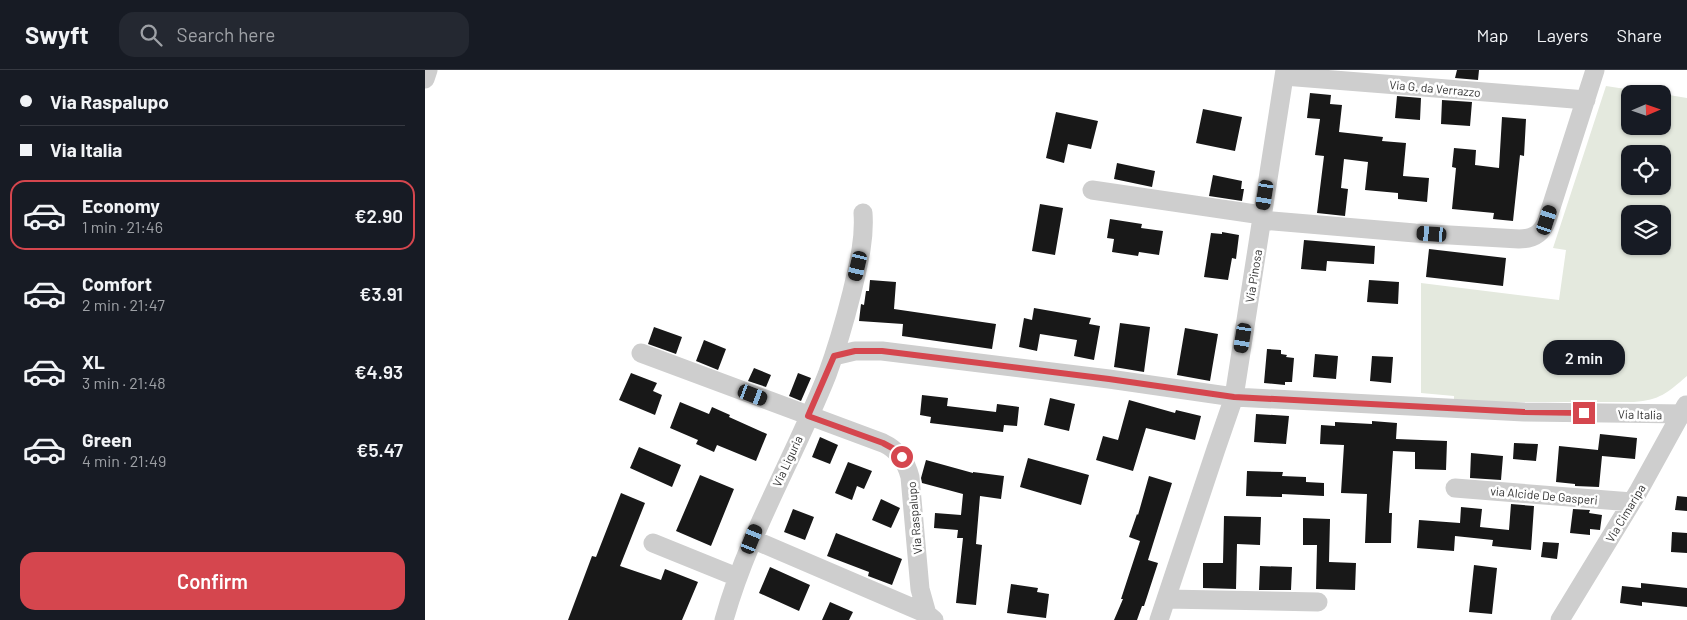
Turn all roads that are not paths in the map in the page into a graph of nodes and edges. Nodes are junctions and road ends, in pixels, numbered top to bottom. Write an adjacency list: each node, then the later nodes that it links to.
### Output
1 (428, 70): 4 (street)
2 (1595, 70): 5 (street)
3 (1284, 73): 5 (street, Via G. da Verrazzo); 8 (street, Via Pinosa)
4 (425, 78)
5 (1586, 100): 8 (street)
6 (1092, 190): 8 (street)
7 (863, 213): 10 (street, Via Liguria)
8 (1262, 218): 11 (street, Via Pinosa)
9 (641, 353): 13 (street, Via Raspalupo)
10 (834, 356): 11 (street, Via Italia); 13 (street, Via Liguria)
11 (1234, 397): 12 (street, Via Italia); 19 (street, Via Pinosa)
12 (1685, 411): 15 (street, Via Cimaripa)
13 (808, 416): 16 (street, Via Liguria); 21 (street, Via Raspalupo)
14 (1455, 488): 15 (street, via Alcide De Gasperi)
15 (1632, 502): 24 (street, Via Cimaripa)
16 (752, 539): 18 (street, Via Liguria); 21 (street)
17 (653, 543): 18 (street)
18 (737, 577): 22 (street, Via Liguria)
19 (1166, 598): 20 (street); 23 (street, Via Pinosa)
20 (1318, 602)
21 (930, 617)
22 (724, 620)
23 (1159, 620)
24 (1560, 620)

